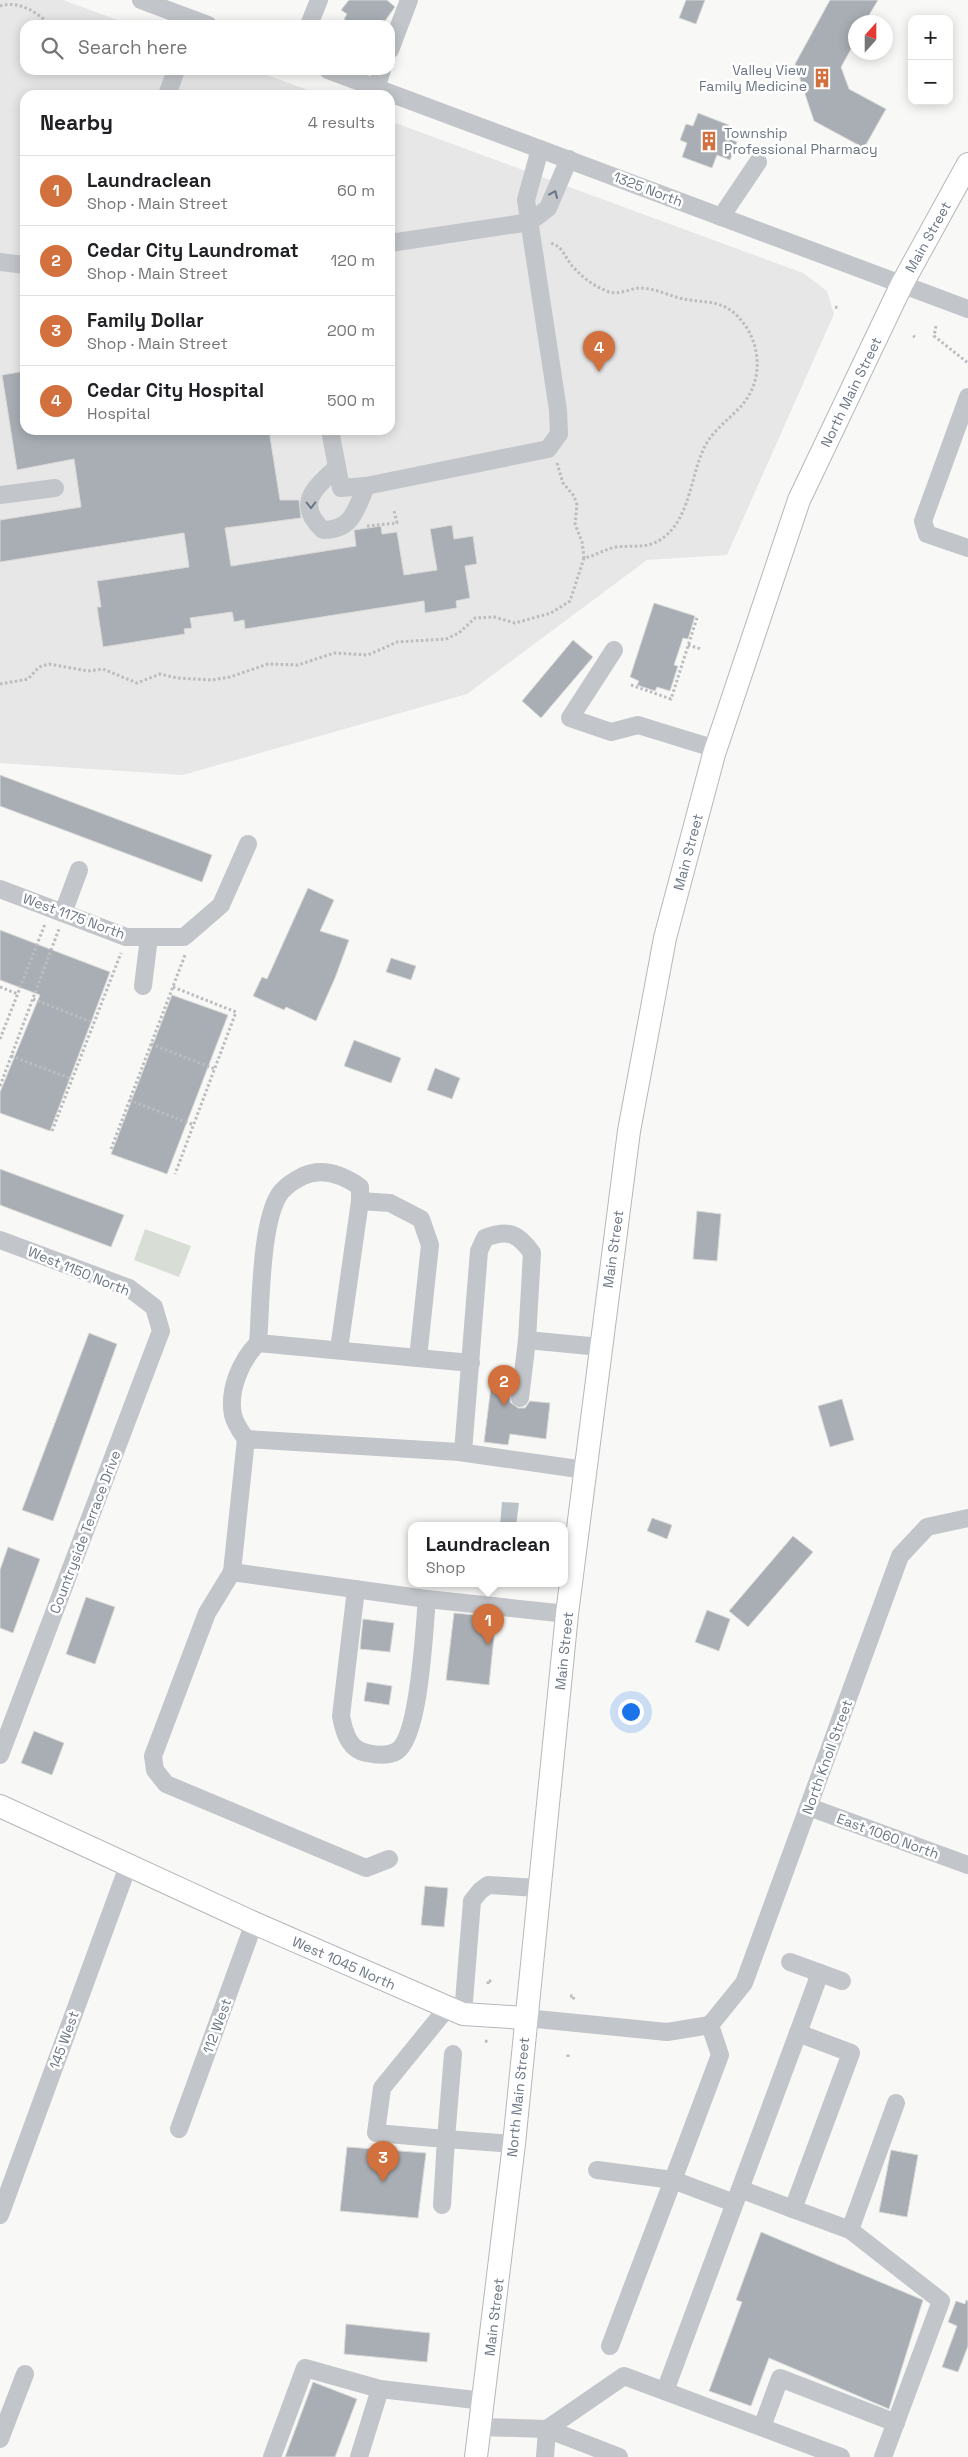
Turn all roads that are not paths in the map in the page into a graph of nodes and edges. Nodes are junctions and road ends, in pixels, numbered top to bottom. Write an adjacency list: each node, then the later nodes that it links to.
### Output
1 (141, 0): 4 (street)
2 (319, 0): 5 (street)
3 (409, 0): 6 (street)
4 (191, 20)
5 (311, 20)
6 (395, 37)
7 (174, 75): 11 (street)
8 (341, 75): 10 (street, 1325 North)
9 (380, 75): 10 (street)
10 (376, 88): 12 (street, 1325 North)
11 (169, 90)
12 (381, 90)
13 (395, 95): 14 (street, 1325 North)
14 (540, 150): 15 (street, 1325 North); 19 (street)
15 (569, 159): 18 (street, 1325 North); 19 (street, one-way to 15)
16 (758, 162): 18 (street)
17 (968, 164): 23 (main road, Main Street)
18 (721, 217): 23 (street, 1325 North)
19 (530, 222): 20 (street); 28 (street)
20 (395, 242)
21 (0, 262): 22 (street)
22 (20, 264)
23 (902, 284): 24 (street, 1325 North); 31 (main road, North Main Street)
24 (968, 310)
25 (968, 398): 32 (street)
26 (331, 435): 27 (street)
27 (336, 467): 28 (street); 28 (street, one-way to 28)
28 (366, 486)
29 (54, 488): 30 (street)
30 (0, 495)
31 (799, 500): 34 (main road, Main Street)
32 (968, 548)
33 (614, 650): 34 (street)
34 (716, 749): 46 (main road, Main Street)
35 (248, 844): 39 (street, West 1175 North)
36 (79, 870): 38 (street)
37 (0, 889): 38 (street, West 1175 North)
38 (61, 921): 39 (street, West 1175 North)
39 (149, 937): 40 (street)
40 (143, 986)
41 (360, 1201): 45 (street); 47 (street); 48 (street)
42 (0, 1240): 43 (street, West 1150 North)
43 (154, 1308): 59 (street, Countryside Terrace Drive)
44 (526, 1340): 46 (street); 49 (street); 50 (street)
45 (258, 1343): 47 (street); 51 (street)
46 (600, 1347): 53 (main road, Main Street)
47 (339, 1349): 48 (street)
48 (418, 1358): 49 (street)
49 (471, 1363): 52 (street)
50 (520, 1398)
51 (246, 1439): 52 (street); 55 (street)
52 (463, 1452): 53 (street)
53 (586, 1470): 58 (main road, Main Street)
54 (968, 1518): 60 (street, North Knoll Street)
55 (232, 1572): 56 (street); 62 (street)
56 (356, 1589): 57 (street); 57 (street)
57 (427, 1599): 58 (street)
58 (567, 1614): 65 (main road, Main Street)
59 (0, 1755)
60 (809, 1807): 63 (street, East 1060 North); 72 (street, North Knoll Street)
61 (0, 1808): 64 (main road, West 1045 North)
62 (389, 1859)
63 (968, 1865)
64 (128, 1866): 66 (main road, West 1045 North); 85 (street, 145 West)
65 (539, 1888): 70 (street); 71 (main road, Main Street)
66 (254, 1923): 70 (main road, West 1045 North); 76 (street, 112 West)
67 (790, 1962): 68 (street)
68 (820, 1973): 69 (street); 73 (street)
69 (842, 1981)
70 (456, 2011): 71 (main road, West 1045 North); 77 (street)
71 (526, 2018): 72 (street, West 1045 North); 78 (main road, North Main Street)
72 (710, 2025): 81 (street)
73 (798, 2033): 82 (street); 84 (street)
74 (453, 2054): 77 (street)
75 (896, 2103): 86 (street)
76 (179, 2129)
77 (446, 2139): 78 (street); 83 (street)
78 (514, 2144): 80 (main road, North Main Street)
79 (597, 2170): 81 (street)
80 (510, 2177): 91 (main road, Main Street)
81 (673, 2180): 82 (street); 87 (street)
82 (737, 2196): 84 (street); 90 (street)
83 (442, 2205)
84 (793, 2209): 86 (street)
85 (0, 2214)
86 (850, 2230): 92 (street)
87 (610, 2346)
88 (25, 2374): 96 (street)
89 (380, 2389): 91 (street); 97 (street); 98 (street)
90 (665, 2391): 94 (street); 95 (street)
91 (484, 2401): 93 (main road, Main Street)
92 (896, 2423): 94 (street); 103 (street)
93 (481, 2427): 95 (street); 99 (main road, Main Street)
94 (762, 2427): 102 (street)
95 (547, 2429): 100 (street); 101 (street)
96 (0, 2439)
97 (272, 2457)
98 (359, 2457)
99 (476, 2457)
100 (545, 2457)
101 (619, 2457)
102 (841, 2457)
103 (883, 2457)

